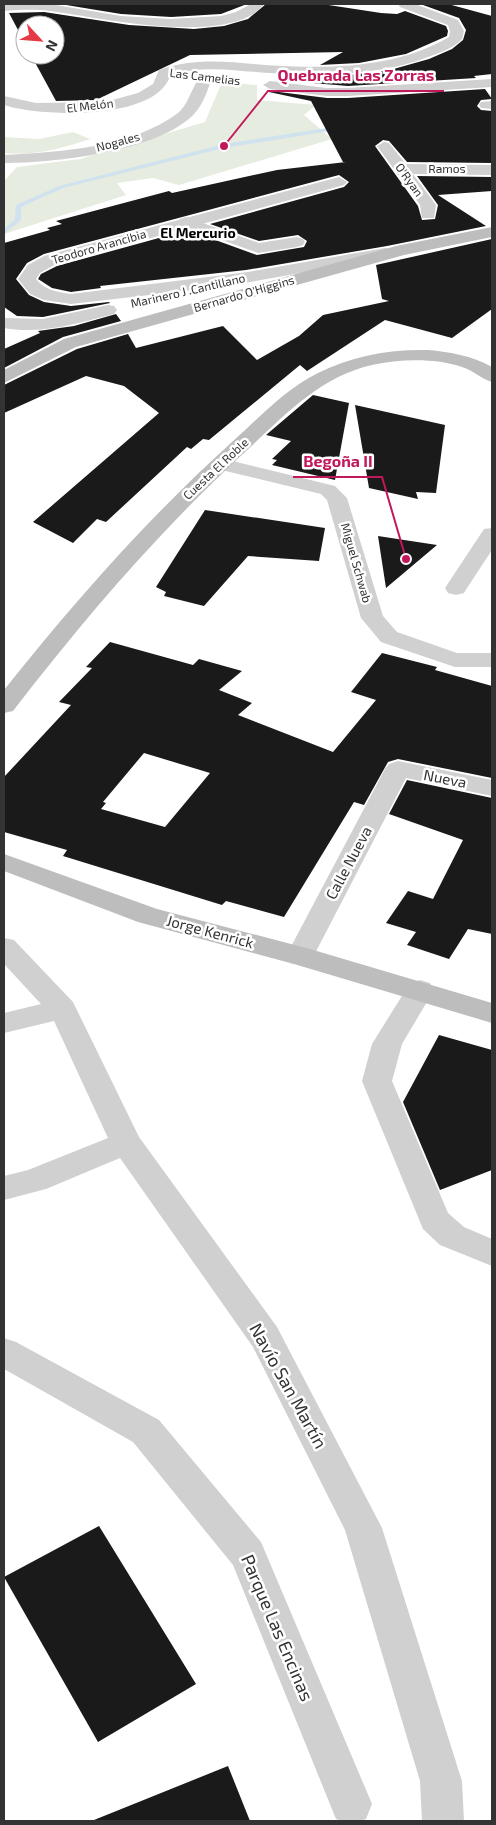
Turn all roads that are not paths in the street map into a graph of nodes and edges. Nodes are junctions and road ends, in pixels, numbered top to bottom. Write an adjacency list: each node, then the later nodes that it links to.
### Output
1 (258, 4): 3 (street)
2 (404, 4): 4 (street, Las Camelias)
3 (4, 7)
4 (164, 73): 5 (street, Las Camelias); 9 (street, El Melón)
5 (210, 79): 11 (street, Nogales)
6 (492, 83): 7 (street, Las Camelias)
7 (260, 84)
8 (4, 100): 9 (street, El Melón)
9 (10, 106)
10 (384, 146): 12 (street, O'Ryan)
11 (4, 159)
12 (402, 169): 13 (street, Ramos); 15 (street, O'Ryan)
13 (492, 170)
14 (339, 182): 16 (street, Teodoro Arancibia)
15 (428, 215)
16 (186, 222): 18 (street); 20 (street, Teodoro Arancibia)
17 (492, 232): 19 (main road, Bernardo O'Higgins)
18 (297, 242)
19 (402, 250): 20 (street, Marinero J .Cantillano); 25 (main road, Bernardo O'Higgins)
20 (246, 276): 21 (street, Marinero J .Cantillano)
21 (52, 322): 22 (street, Marinero J .Cantillano); 23 (street)
22 (4, 324)
23 (4, 341)
24 (492, 376): 26 (main road, Cuesta El Roble)
25 (4, 377)
26 (220, 464): 29 (street, Miguel Schwab); 30 (main road, Cuesta El Roble)
27 (492, 534): 28 (street)
28 (456, 588)
29 (492, 660)
30 (4, 706)
31 (398, 770): 32 (street, Nueva); 35 (street, Calle Nueva)
32 (492, 788)
33 (4, 862): 35 (main road, Jorge Kenrick)
34 (4, 947): 37 (street, Navío San Martín)
35 (300, 956): 36 (main road, Jorge Kenrick)
36 (420, 990): 38 (main road, Jorge Kenrick); 42 (street)
37 (63, 1009): 39 (street); 40 (street, Navío San Martín)
38 (492, 1012)
39 (4, 1023)
40 (126, 1143): 41 (street); 45 (street, Navío San Martín)
41 (4, 1188)
42 (492, 1252)
43 (4, 1352): 44 (street, Parque Las Encinas)
44 (352, 1804)
45 (443, 1821)

